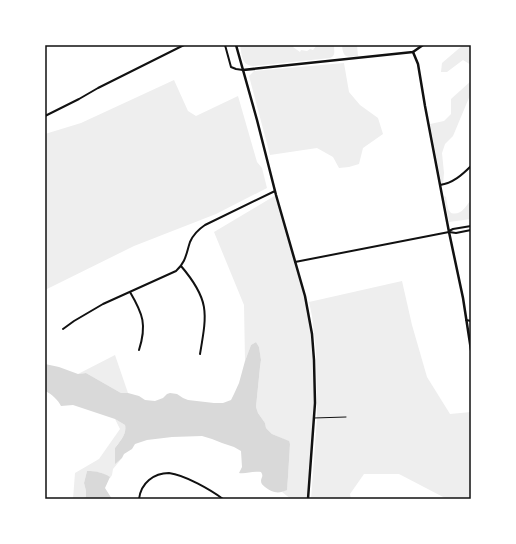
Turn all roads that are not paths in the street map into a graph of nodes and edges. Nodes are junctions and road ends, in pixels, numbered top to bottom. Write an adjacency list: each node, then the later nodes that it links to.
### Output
1 (184, 45): 7 (street)
2 (226, 45): 6 (street)
3 (236, 45): 6 (street)
4 (423, 45): 5 (street)
5 (413, 52): 6 (street); 9 (street)
6 (243, 70): 10 (street)
7 (45, 116)
8 (471, 166): 9 (street)
9 (440, 185): 13 (street)
10 (275, 191): 14 (street); 15 (street)
11 (471, 226): 13 (street)
12 (471, 230): 13 (street)
13 (449, 232): 14 (street); 17 (street)
14 (295, 262): 24 (street)
15 (181, 266): 16 (street); 22 (street)
16 (130, 292): 19 (street); 20 (street)
17 (466, 320): 18 (street); 21 (street)
18 (471, 320)
19 (63, 329)
20 (139, 350)
21 (471, 350)
22 (200, 354)
23 (346, 417): 24 (lane)
24 (314, 418): 27 (street)
25 (139, 499): 26 (street)
26 (223, 499)
27 (308, 499)

